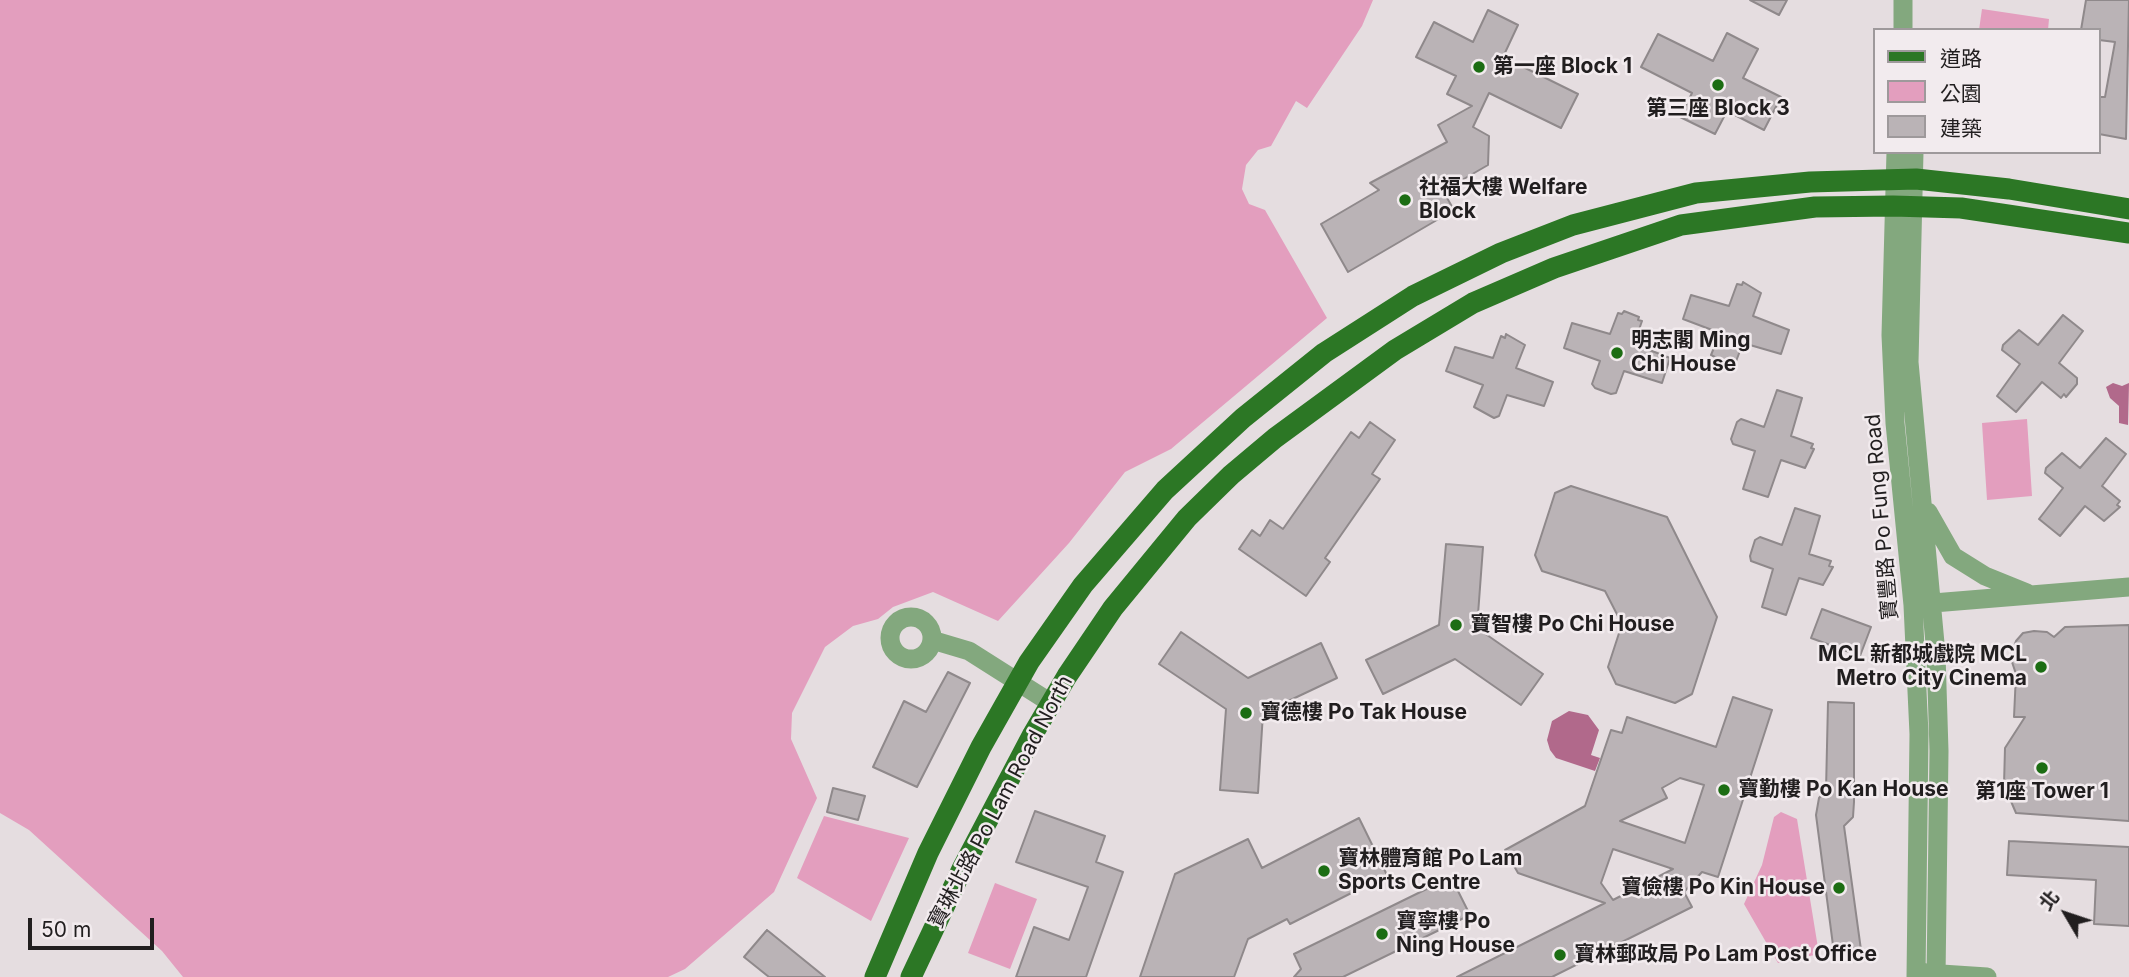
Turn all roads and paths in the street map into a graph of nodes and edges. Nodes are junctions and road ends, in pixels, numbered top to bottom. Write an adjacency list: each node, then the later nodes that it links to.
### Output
1 (1903, 0): 2 (street)
2 (1903, 28)
3 (1896, 154): 5 (street, 寶豐路 Po Fung Road)
4 (1914, 154): 6 (street, 寶豐路 Po Fung Road)
5 (1894, 179): 6 (main road, 寶琳北路 Po Lam Road North); 7 (street, 寶豐路 Po Fung Road); 16 (main road, 寶琳北路 Po Lam Road North)
6 (1916, 179): 8 (street, 寶豐路 Po Fung Road); 9 (main road, 寶琳北路 Po Lam Road North)
7 (1893, 206): 8 (main road, 寶琳北路 Po Lam Road North); 14 (street, 寶豐路 Po Fung Road); 17 (main road, 寶琳北路 Po Lam Road North)
8 (1914, 207): 10 (main road, 寶琳北路 Po Lam Road North); 11 (street, 寶豐路 Po Fung Road)
9 (2129, 209)
10 (2129, 233)
11 (1924, 505): 13 (street); 14 (street, 寶豐路 Po Fung Road)
12 (2129, 587): 13 (street)
13 (2028, 593): 14 (street)
14 (1922, 604): 18 (street, 寶豐路 Po Fung Road); 19 (street, 寶豐路 Po Fung Road)
15 (932, 640): 16 (street)
16 (1018, 680): 17 (street); 20 (main road, 寶琳北路 Po Lam Road North)
17 (1051, 703): 21 (main road, 寶琳北路 Po Lam Road North)
18 (1916, 975): 19 (street)
19 (1936, 975): 22 (street)
20 (875, 977)
21 (911, 977)
22 (1987, 977)

